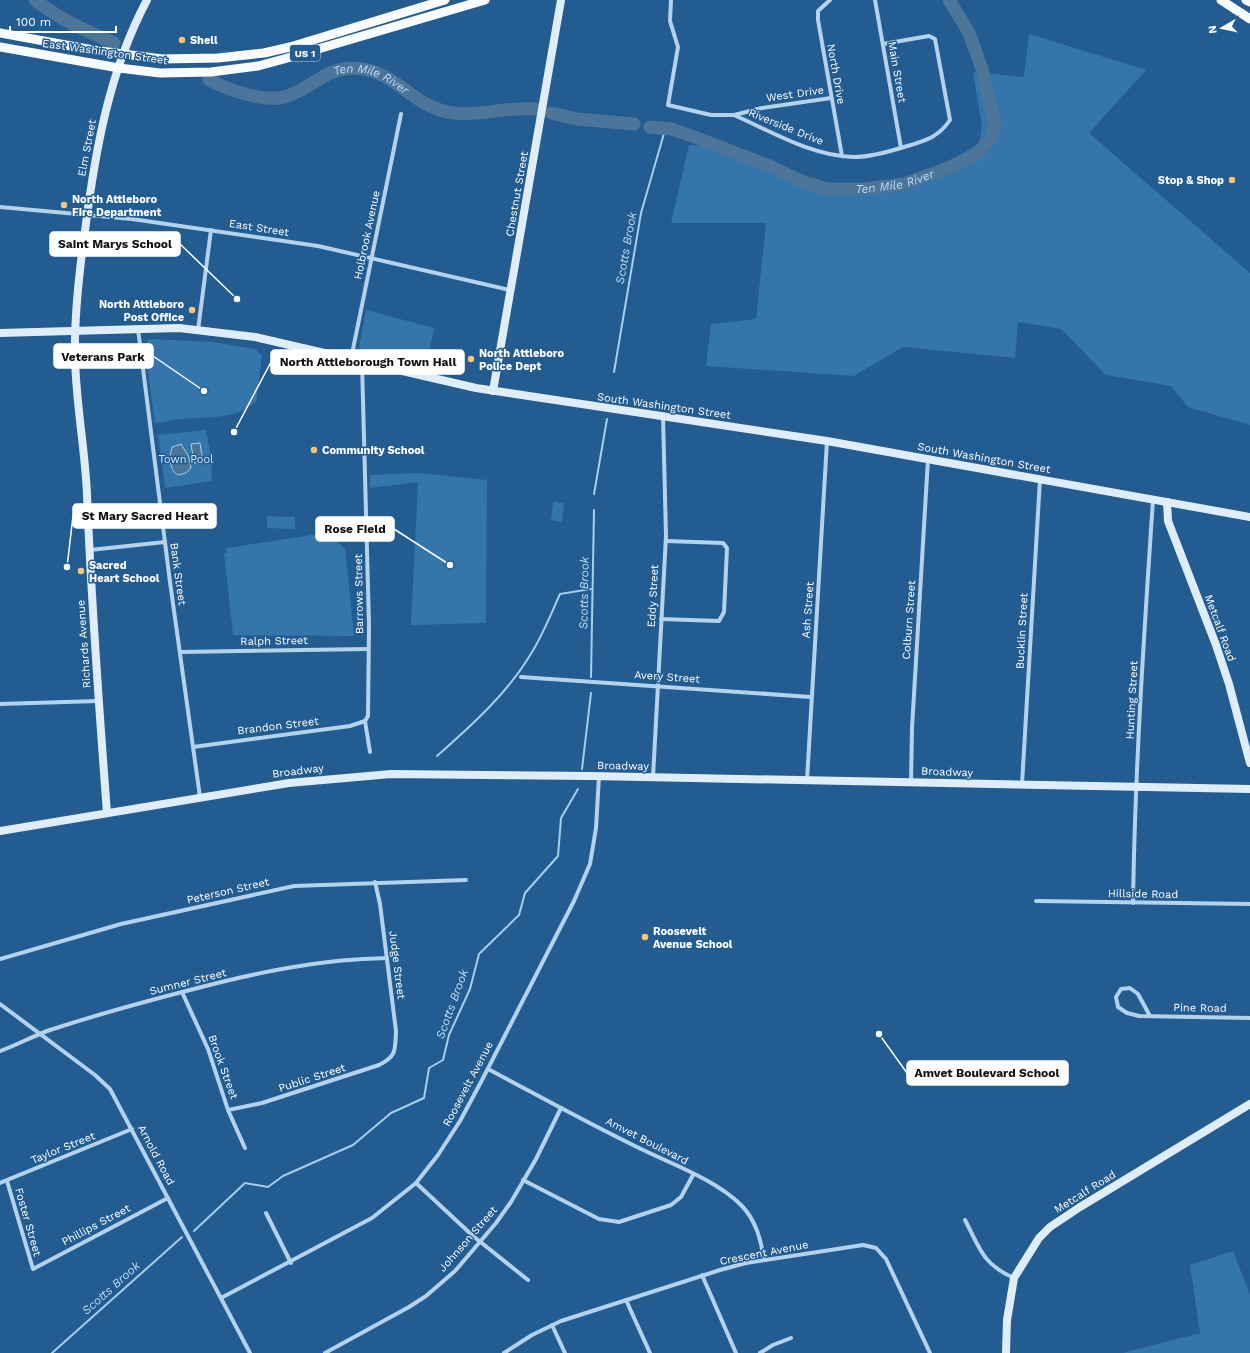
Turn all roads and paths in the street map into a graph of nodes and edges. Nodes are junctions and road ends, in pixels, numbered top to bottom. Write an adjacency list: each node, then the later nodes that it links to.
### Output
1 (147, 0): 15 (street, Elm Street)
2 (445, 0): 15 (main road, East Washington Street / US 1)
3 (486, 0): 16 (main road, East Washington Street / US 1)
4 (561, 0): 26 (street, Chestnut Street)
5 (671, 0): 19 (street, West Drive)
6 (830, 0): 17 (street, North Drive)
7 (875, 0): 13 (street, Main Street)
8 (1221, 0): 11 (main road)
9 (1246, 0): 10 (main road)
10 (1250, 2)
11 (1250, 19)
12 (0, 33): 15 (main road, East Washington Street / US 1)
13 (883, 44): 20 (street, Main Street); 20 (street, Riverside Drive)
14 (0, 47): 16 (main road, East Washington Street / US 1)
15 (124, 53): 16 (street, Elm Street)
16 (119, 68): 23 (street, Elm Street)
17 (831, 98): 19 (street, West Drive); 21 (street, North Drive)
18 (401, 114): 25 (street, Holbrook Avenue)
19 (734, 115): 21 (street, Riverside Drive)
20 (901, 148): 21 (street, Riverside Drive)
21 (842, 156)
22 (0, 207): 23 (street, East Street)
23 (87, 215): 24 (street, East Street); 29 (street, Elm Street)
24 (211, 230): 25 (street, East Street); 28 (street)
25 (371, 258): 26 (street, East Street); 31 (street, Holbrook Avenue)
26 (511, 290): 33 (street, Chestnut Street)
27 (138, 329): 28 (street, South Washington Street); 29 (street, South Washington Street); 42 (street, Bank Street)
28 (198, 330): 31 (street, South Washington Street)
29 (76, 331): 30 (street, South Washington Street); 43 (street, Richards Avenue)
30 (0, 333)
31 (351, 359): 32 (street, South Washington Street)
32 (362, 363): 33 (street, South Washington Street); 45 (street, Barrows Street)
33 (493, 391): 34 (street, South Washington Street)
34 (663, 416): 35 (street, South Washington Street); 41 (street, Eddy Street)
35 (827, 441): 36 (street, South Washington Street); 49 (street, Ash Street)
36 (928, 459): 37 (street, South Washington Street); 59 (street, Colburn Street)
37 (1040, 480): 38 (street, South Washington Street); 60 (street, Bucklin Street)
38 (1153, 499): 39 (street, South Washington Street); 61 (street, Hunting Street)
39 (1167, 502): 40 (street, South Washington Street); 55 (street, Metcalf Road)
40 (1250, 517)
41 (666, 541): 44 (street, Eddy Street); 44 (street)
42 (165, 542): 43 (street); 46 (street, Bank Street)
43 (89, 550): 50 (street, Richards Avenue)
44 (661, 619): 48 (street, Eddy Street)
45 (368, 649): 46 (street, Ralph Street); 52 (street, Barrows Street)
46 (180, 652): 53 (street, Bank Street)
47 (520, 677): 48 (street, Avery Street)
48 (658, 685): 49 (street, Avery Street); 57 (street, Eddy Street)
49 (811, 697): 58 (street, Ash Street)
50 (99, 701): 51 (street); 64 (street, Richards Avenue)
51 (0, 704)
52 (365, 722): 53 (street, Brandon Street); 54 (street, Barrows Street)
53 (193, 747): 63 (street, Bank Street)
54 (370, 752)
55 (1250, 763)
56 (599, 776): 57 (street, Broadway); 63 (street, Broadway); 80 (street, Roosevelt Avenue)
57 (653, 778): 58 (street, Broadway)
58 (807, 780): 59 (street, Broadway)
59 (910, 782): 60 (street, Broadway)
60 (1022, 784): 61 (street, Broadway)
61 (1136, 787): 62 (street, Broadway); 69 (street, Hunting Street)
62 (1250, 789)
63 (200, 797): 64 (street, Broadway)
64 (107, 813): 65 (street, Broadway)
65 (0, 831)
66 (466, 880): 67 (street, Peterson Street)
67 (375, 882): 71 (street, Peterson Street); 72 (street, Judge Street)
68 (1036, 901): 69 (street, Hillside Road)
69 (1133, 903): 70 (street, Hillside Road)
70 (1250, 904)
71 (0, 958)
72 (386, 958): 73 (street, Sumner Street); 79 (street, Judge Street)
73 (182, 992): 77 (street, Sumner Street); 83 (street, Brook Street)
74 (0, 1004): 77 (street, Arnold Road)
75 (1150, 1016): 75 (street, Pine Road); 76 (street, Pine Road)
76 (1250, 1018)
77 (42, 1034): 78 (street, Sumner Street); 84 (street, Arnold Road)
78 (0, 1051)
79 (395, 1052): 83 (street, Public Street)
80 (488, 1069): 82 (street, Amvet Boulevard); 90 (street, Roosevelt Avenue)
81 (1250, 1104): 99 (street, Metcalf Road)
82 (561, 1108): 86 (street, Amvet Boulevard); 87 (street, Johnson Street)
83 (228, 1110): 85 (street, Brook Street)
84 (132, 1130): 88 (street, Taylor Street); 91 (street, Arnold Road)
85 (245, 1148)
86 (693, 1175): 87 (street); 95 (street, Amvet Boulevard)
87 (524, 1180): 94 (street, Johnson Street)
88 (7, 1181): 89 (street, Taylor Street); 97 (street, Foster Street)
89 (0, 1183)
90 (416, 1183): 94 (street); 96 (street, Roosevelt Avenue)
91 (168, 1198): 97 (street, Phillips Street); 101 (street, Arnold Road)
92 (266, 1214): 96 (street)
93 (965, 1220): 99 (street)
94 (480, 1241): 100 (street); 106 (street, Johnson Street)
95 (764, 1260): 98 (street, Crescent Avenue); 112 (street, Crescent Avenue)
96 (291, 1262): 101 (street, Roosevelt Avenue)
97 (33, 1269)
98 (702, 1275): 102 (street, Crescent Avenue); 110 (street)
99 (1014, 1278): 113 (street, Metcalf Road)
100 (528, 1280)
101 (221, 1298): 105 (street, Arnold Road)
102 (626, 1300): 103 (street, Crescent Avenue); 109 (street)
103 (552, 1325): 107 (street, Crescent Avenue); 108 (street)
104 (791, 1338): 111 (street)
105 (250, 1353)
106 (325, 1353)
107 (504, 1353)
108 (565, 1353)
109 (650, 1353)
110 (736, 1353)
111 (760, 1353)
112 (930, 1353)
113 (1006, 1353)

